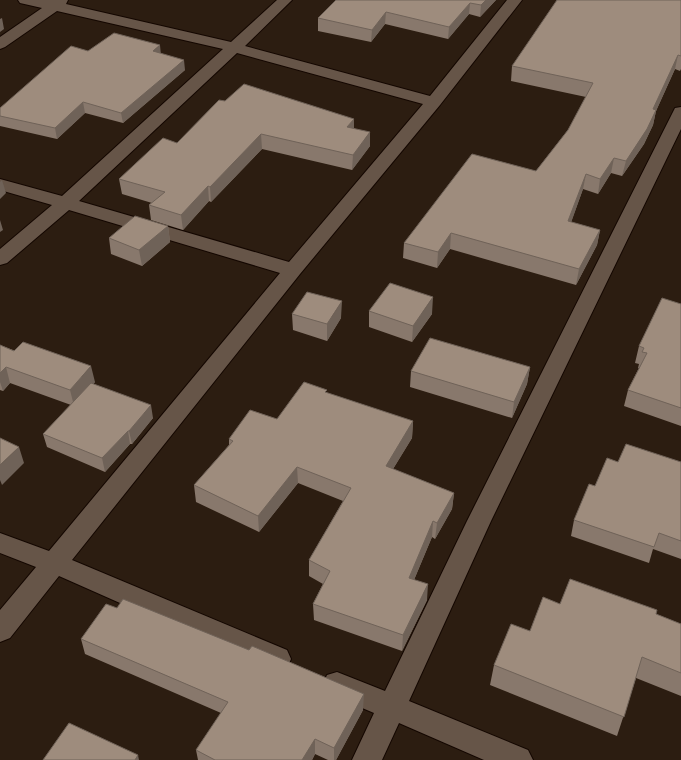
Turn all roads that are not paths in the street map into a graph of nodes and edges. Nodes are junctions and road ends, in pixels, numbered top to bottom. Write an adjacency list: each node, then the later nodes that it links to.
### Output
1 (25, 0): 4 (street)
2 (285, 0): 6 (street)
3 (515, 0): 7 (street)
4 (59, 3): 5 (street); 6 (street)
5 (0, 44)
6 (232, 47): 7 (street); 10 (street)
7 (434, 102): 12 (street)
8 (681, 112): 16 (street)
9 (0, 184): 10 (street)
10 (65, 204): 11 (street); 12 (street)
11 (0, 259)
12 (293, 270): 14 (street)
13 (0, 542): 14 (street)
14 (54, 563): 15 (street); 16 (street)
15 (0, 630)
16 (391, 707): 17 (street); 18 (street)
17 (367, 760)
18 (518, 760)

